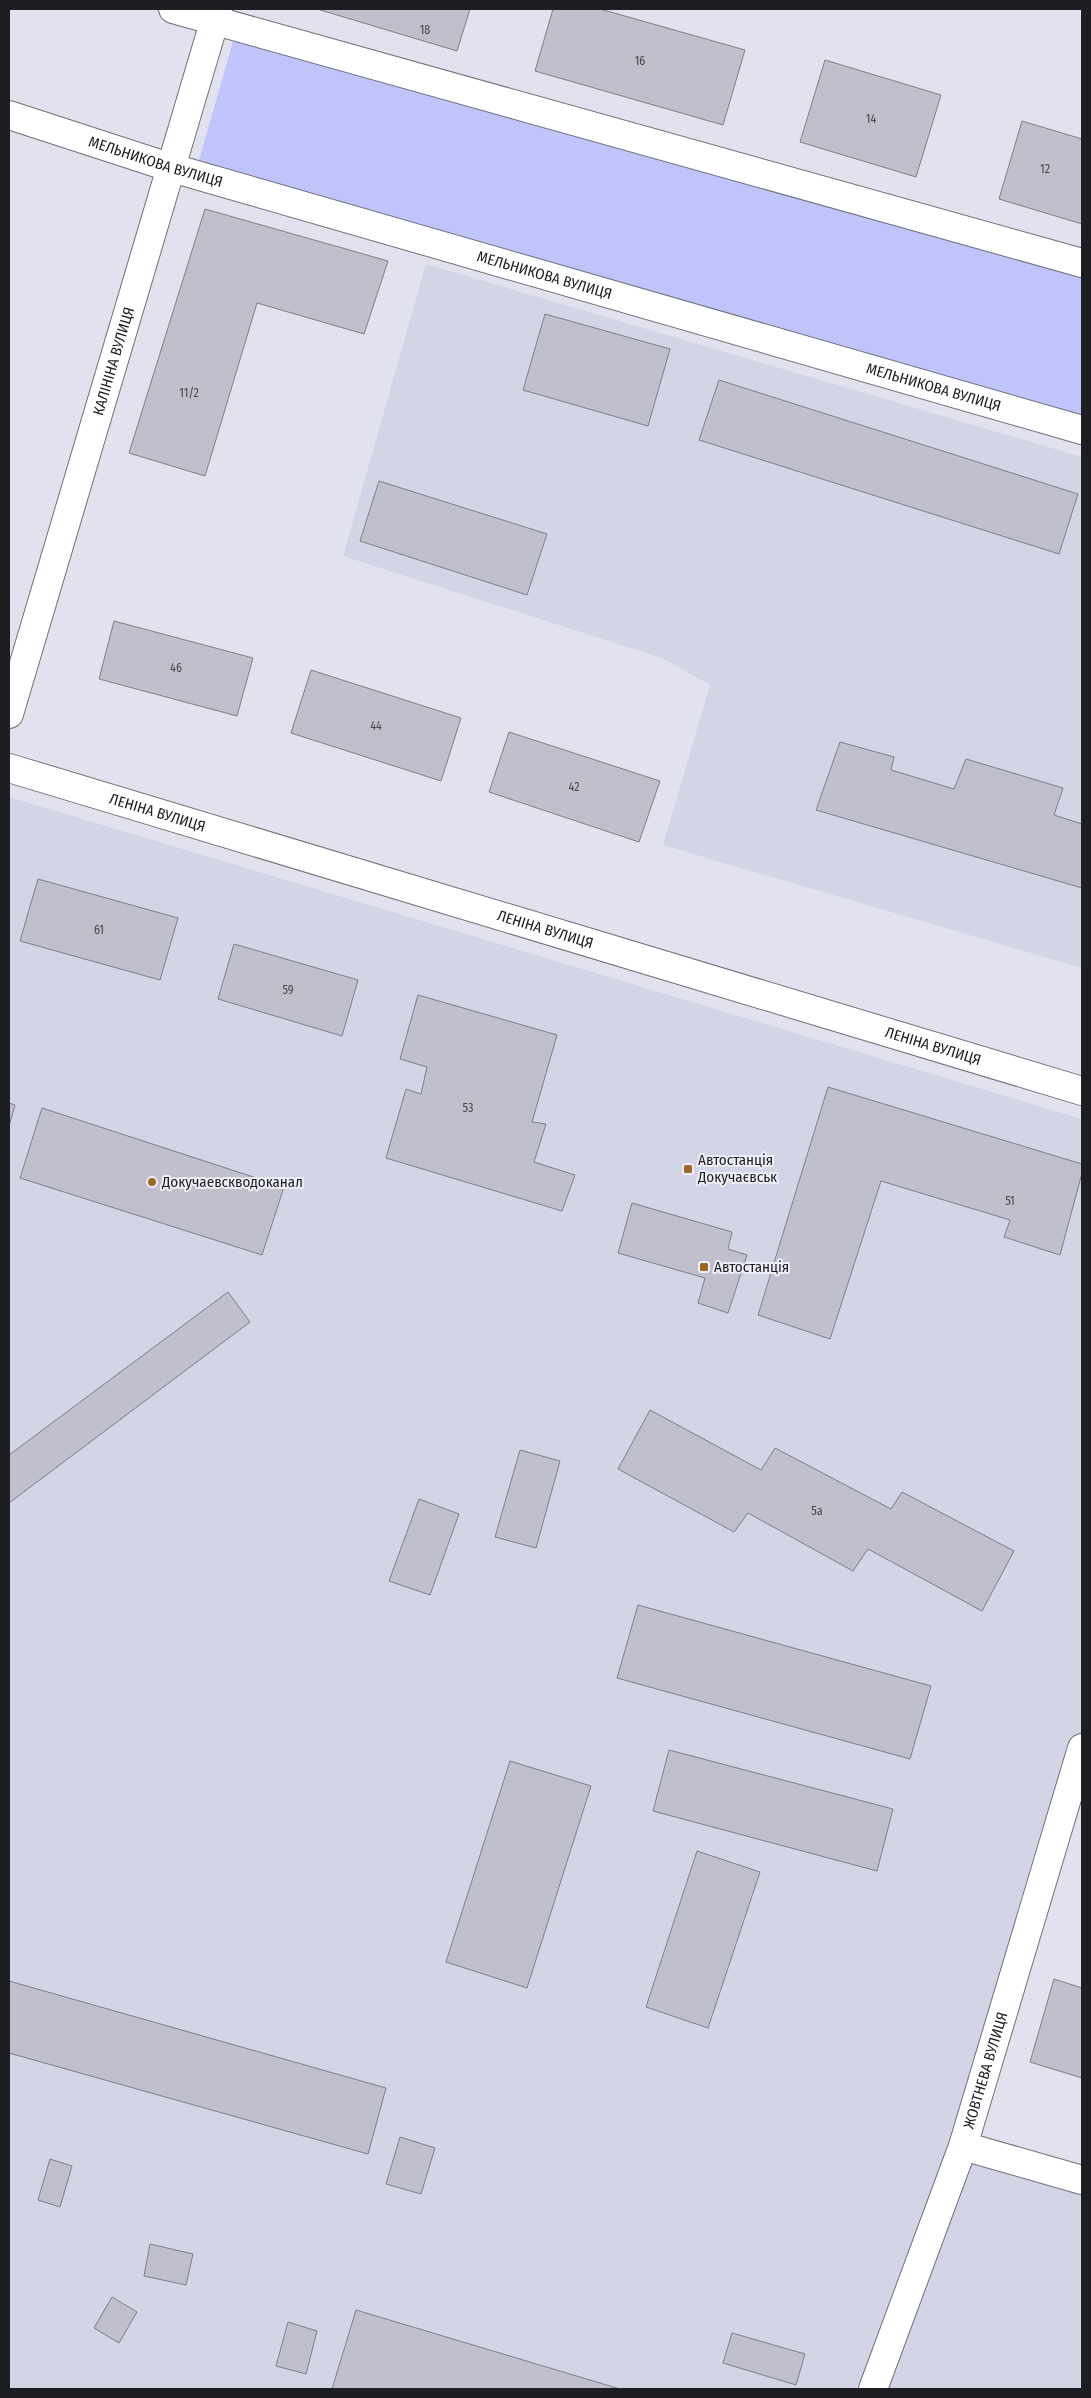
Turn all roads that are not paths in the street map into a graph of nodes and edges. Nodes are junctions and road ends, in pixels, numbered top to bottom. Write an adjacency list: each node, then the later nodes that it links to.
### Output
1 (173, 9): 2 (street)
2 (216, 15): 4 (street, КАЛІНІНА ВУЛИЦЯ); 5 (street)
3 (9, 115): 4 (street, МЕЛЬНИКОВА ВУЛИЦЯ)
4 (172, 168): 6 (street, МЕЛЬНИКОВА ВУЛИЦЯ); 7 (street, КАЛІНІНА ВУЛИЦЯ)
5 (1082, 263)
6 (1082, 430)
7 (9, 714)
8 (9, 768): 9 (street, ЛЕНІНА ВУЛИЦЯ)
9 (1082, 1091)
10 (1082, 1748): 11 (street, ЖОВТНЕВА ВУЛИЦЯ)
11 (963, 2146): 12 (street); 13 (street, ЖОВТНЕВА ВУЛИЦЯ)
12 (1082, 2180)
13 (873, 2389)

